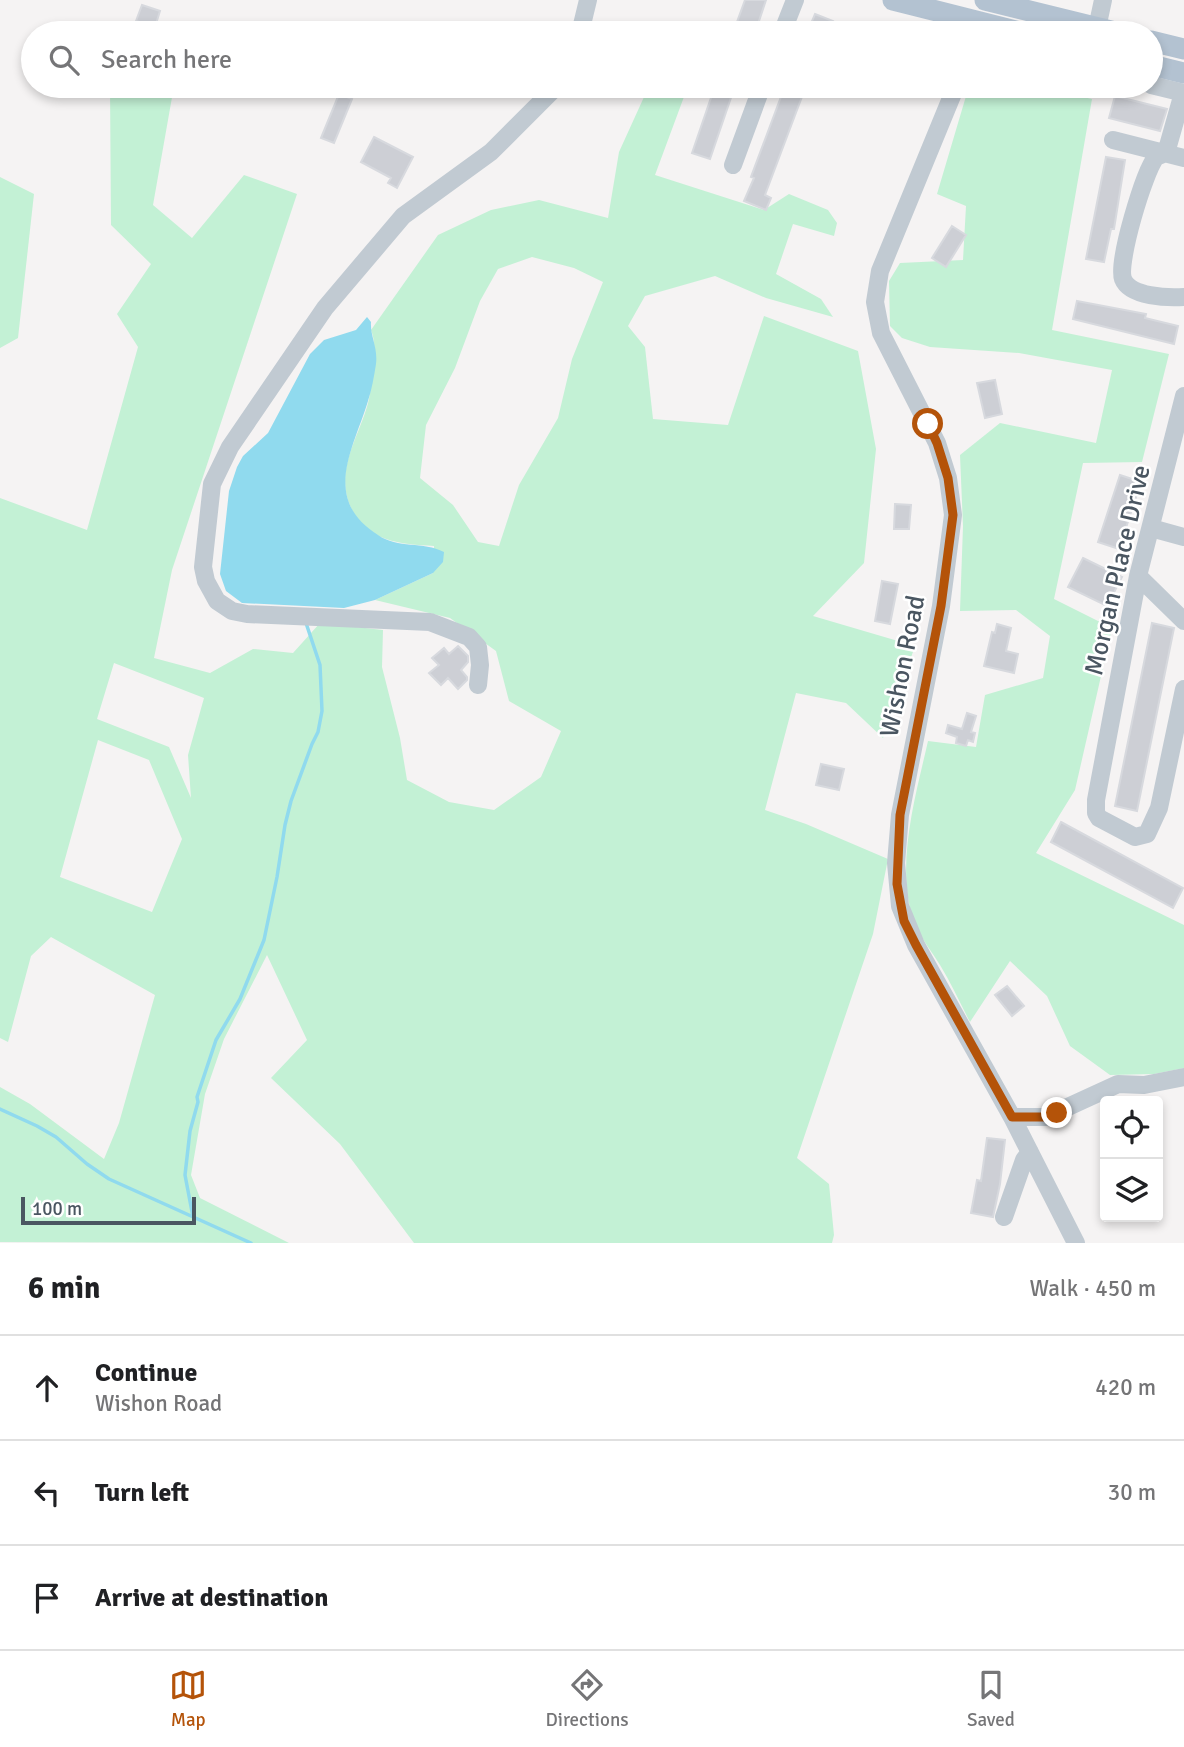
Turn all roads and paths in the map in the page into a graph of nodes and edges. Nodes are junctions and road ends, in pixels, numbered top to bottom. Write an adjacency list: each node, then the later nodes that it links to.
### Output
1 (588, 0): 6 (street)
2 (794, 0): 7 (street)
3 (893, 0): 8 (main road)
4 (985, 0): 9 (main road)
5 (1103, 0): 10 (street)
6 (583, 21)
7 (786, 21)
8 (958, 21)
9 (1069, 21)
10 (1098, 21)
11 (1163, 44): 12 (main road)
12 (1184, 50)
13 (1163, 68): 14 (main road)
14 (1184, 73)
15 (1163, 88): 16 (street)
16 (1184, 93): 21 (street)
17 (545, 98): 30 (street)
18 (758, 98): 23 (street)
19 (951, 98): 33 (street, Wishon Road)
20 (1113, 140): 21 (street)
21 (1166, 153): 22 (street); 24 (street)
22 (1184, 158)
23 (733, 165)
24 (1184, 297)
25 (1184, 396): 26 (street, Morgan Place Drive)
26 (1151, 528): 27 (street); 28 (street, Morgan Place Drive)
27 (1184, 537)
28 (1138, 576): 29 (street); 31 (street, Morgan Place Drive)
29 (1184, 621)
30 (478, 685)
31 (1184, 689)
32 (1184, 1077): 33 (street)
33 (1012, 1117): 34 (street, Wishon Road)
34 (1030, 1152): 35 (street); 36 (street, Wishon Road)
35 (1004, 1217)
36 (1076, 1243)

